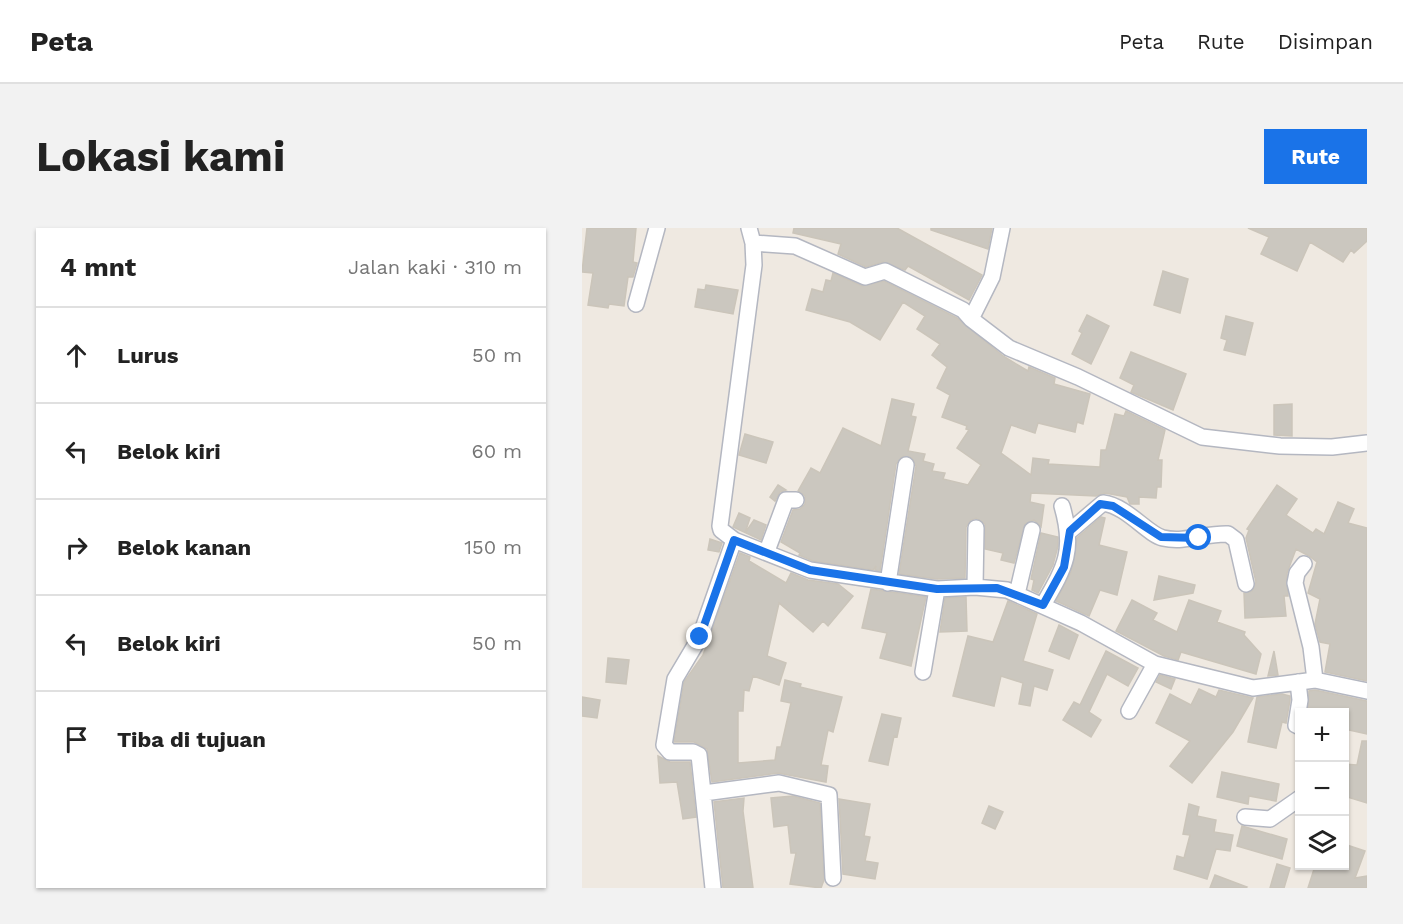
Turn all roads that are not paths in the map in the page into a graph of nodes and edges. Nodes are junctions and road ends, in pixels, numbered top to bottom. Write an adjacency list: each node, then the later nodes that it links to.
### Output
1 (657, 228): 5 (street)
2 (749, 228): 4 (street)
3 (1002, 228): 6 (street)
4 (758, 243): 6 (street); 14 (street)
5 (636, 304)
6 (971, 319): 7 (street)
7 (1367, 443)
8 (906, 465): 17 (street)
9 (796, 500): 15 (street)
10 (1062, 506): 13 (street)
11 (976, 528): 19 (street)
12 (1032, 530): 21 (street)
13 (1070, 531): 18 (street); 22 (street)
14 (734, 540): 15 (street); 30 (street)
15 (767, 551): 17 (street)
16 (1304, 564): 25 (street)
17 (888, 583): 20 (street)
18 (1246, 584)
19 (975, 587): 20 (street); 21 (street)
20 (937, 589): 24 (street)
21 (1017, 594): 22 (street)
22 (1043, 605): 23 (street)
23 (1155, 664): 26 (street); 29 (street)
24 (923, 672)
25 (1316, 680): 26 (street); 27 (street)
26 (1298, 682): 28 (street)
27 (1367, 691)
28 (1299, 708)
29 (1129, 711)
30 (704, 793): 33 (street); 34 (street)
31 (1295, 801): 32 (street)
32 (1245, 817)
33 (833, 878)
34 (713, 888)

